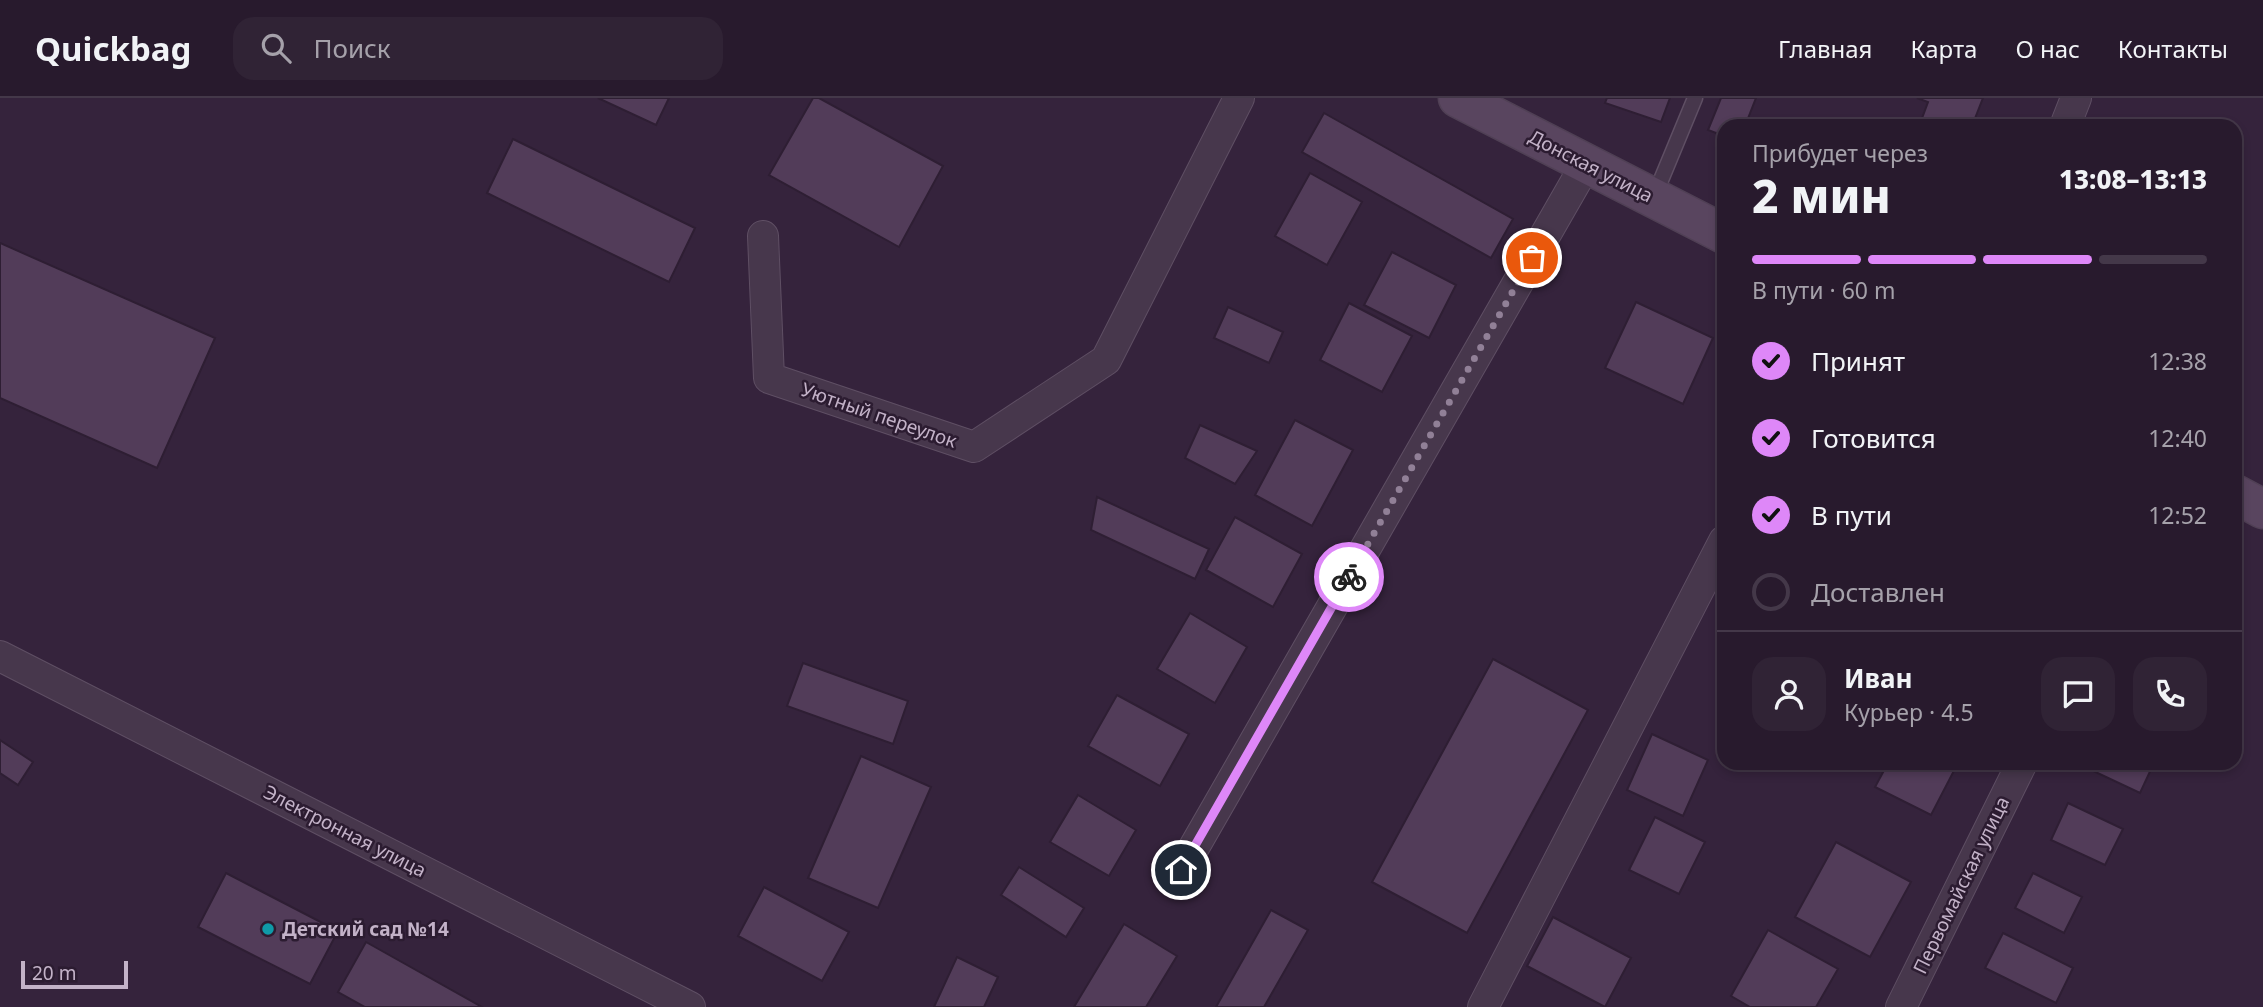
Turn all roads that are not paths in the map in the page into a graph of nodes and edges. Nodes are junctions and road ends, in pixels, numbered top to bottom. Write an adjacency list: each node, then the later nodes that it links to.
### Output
1 (1239, 98): 9 (street, Уютный переулок)
2 (1458, 98): 6 (street, Донская улица)
3 (1695, 98): 7 (lane)
4 (2077, 98): 5 (street)
5 (2068, 119)
6 (1586, 164): 7 (street, Донская улица); 15 (street)
7 (1654, 198): 8 (street, Донская улица)
8 (1717, 230)
9 (763, 236)
10 (2242, 498): 11 (street)
11 (2263, 509)
12 (1717, 555): 17 (street)
13 (0, 656): 16 (street, Электронная улица)
14 (2019, 770): 18 (street, Первомайская улица)
15 (1181, 870)
16 (690, 1007)
17 (1483, 1007)
18 (1901, 1007)

